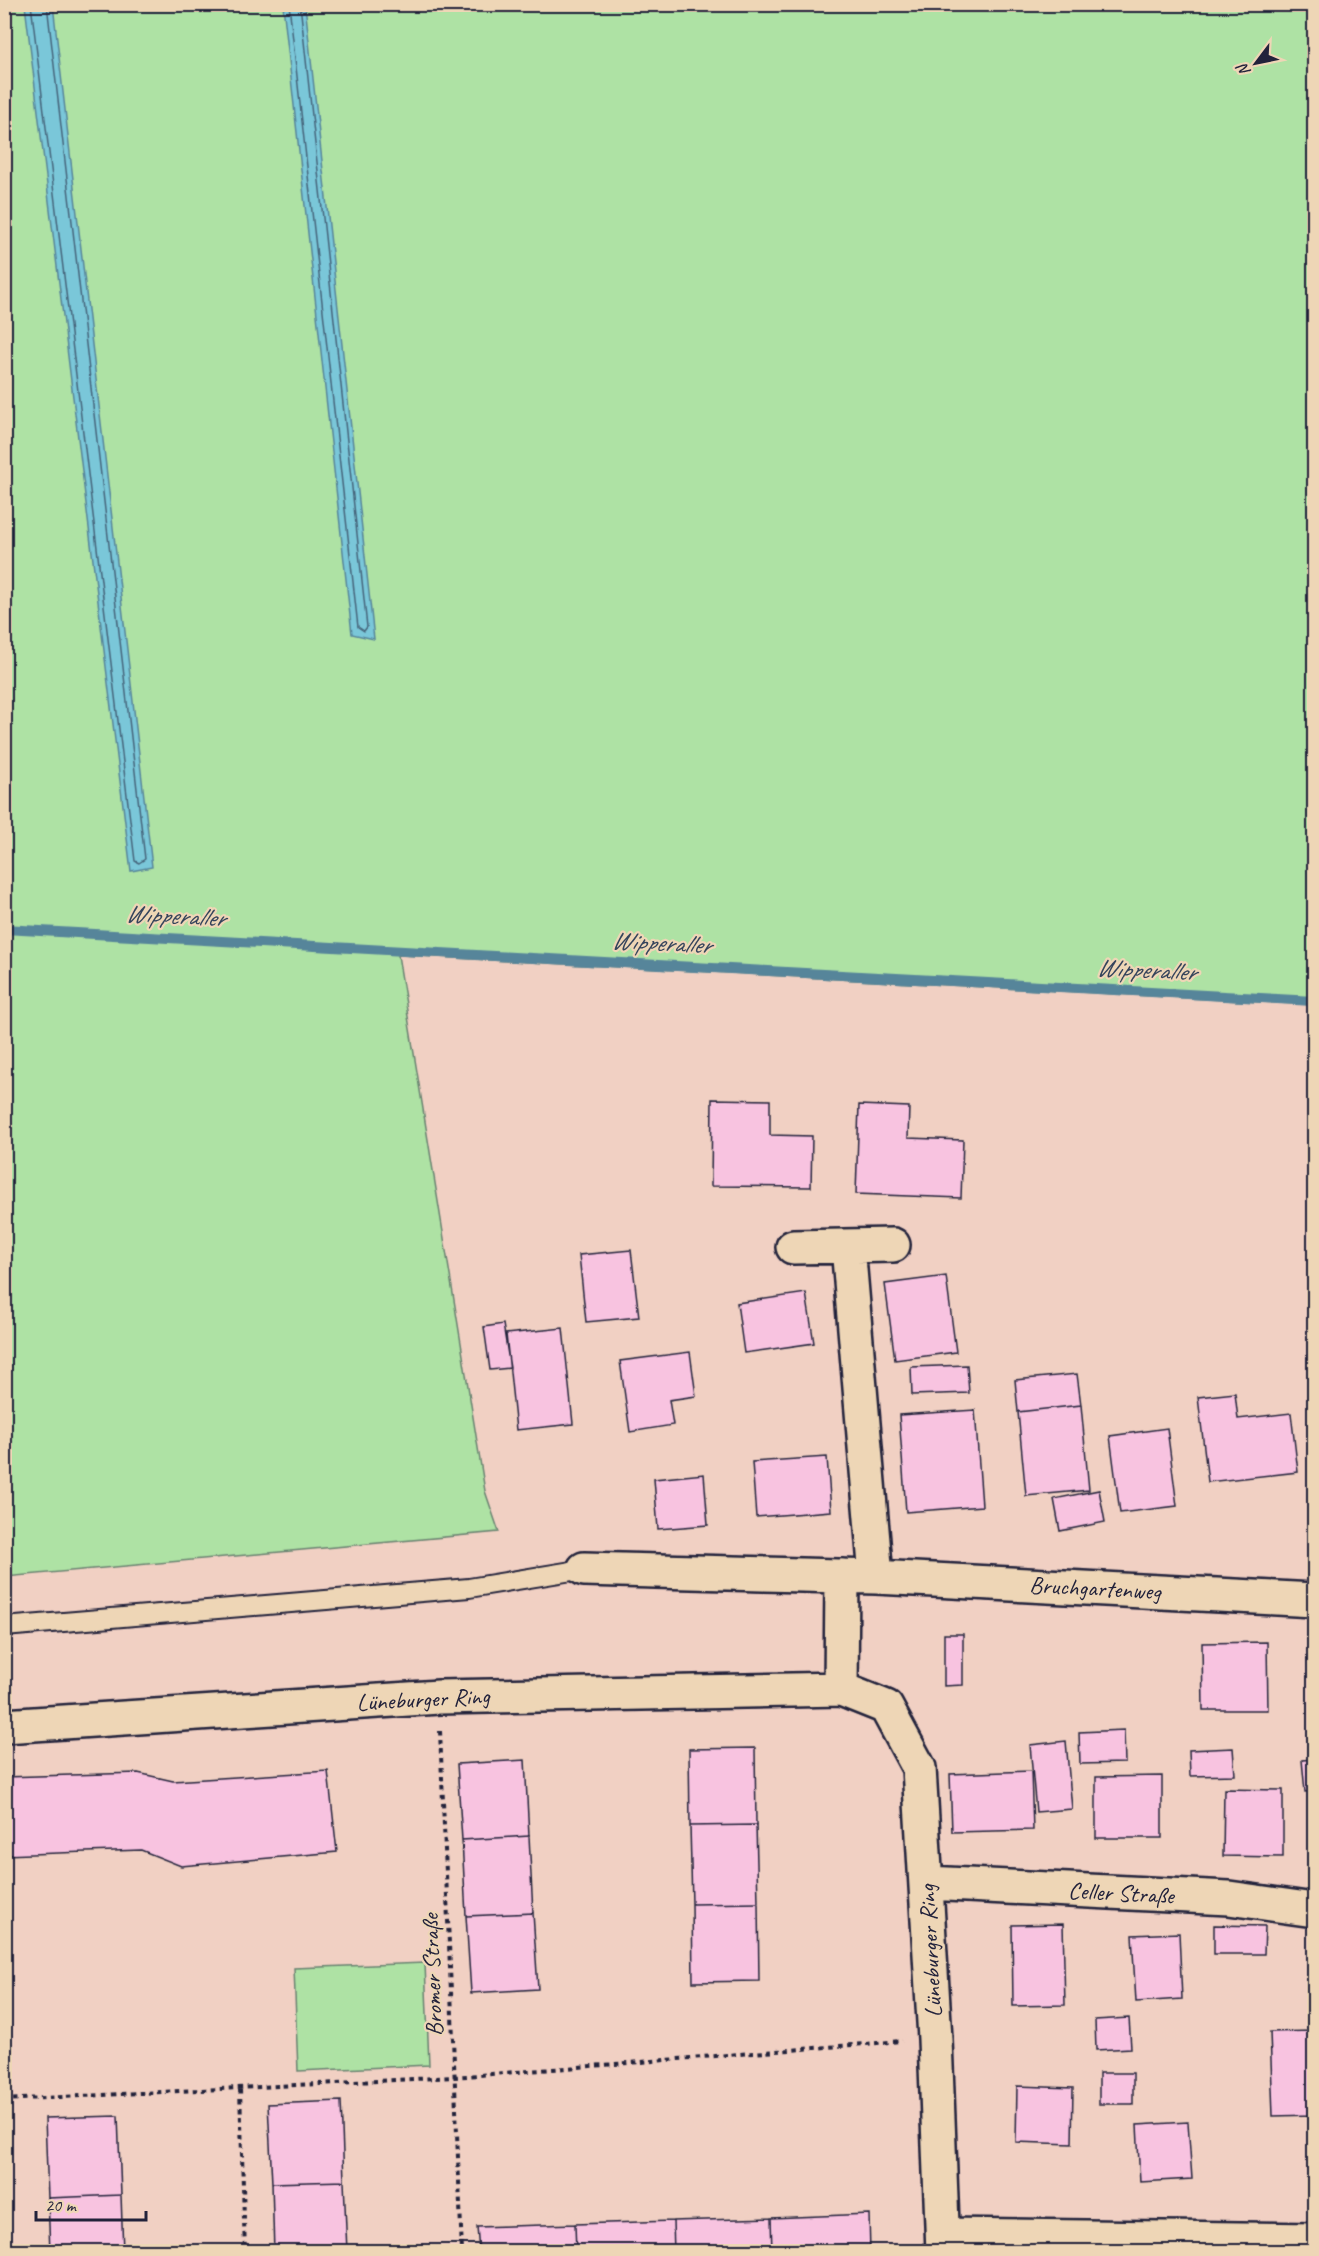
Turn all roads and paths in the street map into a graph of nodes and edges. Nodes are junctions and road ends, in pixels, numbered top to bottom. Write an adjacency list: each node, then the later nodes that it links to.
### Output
1 (893, 1245): 2 (street)
2 (848, 1246): 3 (street); 6 (street)
3 (793, 1247)
4 (584, 1569): 5 (street, Bruchgartenweg); 8 (lane)
5 (842, 1576): 6 (street, Bruchgartenweg); 9 (street)
6 (876, 1577): 7 (street, Bruchgartenweg)
7 (1314, 1600)
8 (4, 1626)
9 (841, 1689): 10 (street, Lüneburger Ring); 12 (street, Lüneburger Ring)
10 (439, 1697): 11 (street, Lüneburger Ring); 15 (path, Bromer Straße)
11 (4, 1726)
12 (927, 1883): 13 (street, Celler Straße); 14 (street, Lüneburger Ring)
13 (1314, 1910)
14 (935, 2038): 15 (path); 19 (street, Lüneburger Ring)
15 (454, 2077): 16 (path); 21 (path, Bromer Straße)
16 (240, 2089): 17 (path); 20 (path)
17 (4, 2100)
18 (1314, 2240): 19 (street)
19 (943, 2243)
20 (245, 2252)
21 (462, 2252)

